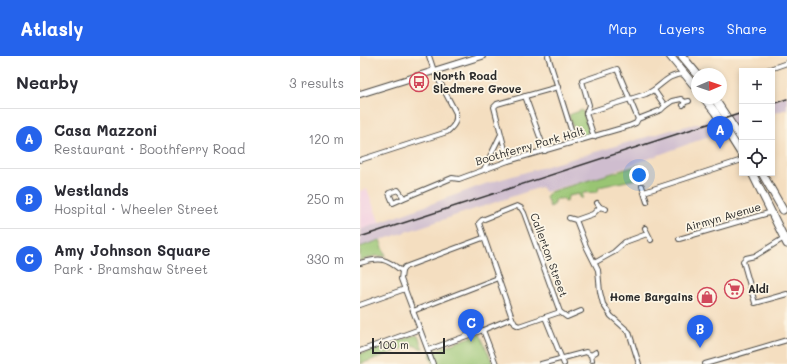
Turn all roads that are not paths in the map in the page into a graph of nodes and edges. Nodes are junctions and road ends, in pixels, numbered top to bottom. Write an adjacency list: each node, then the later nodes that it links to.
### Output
1 (429, 56): 10 (street)
2 (482, 56): 10 (street)
3 (548, 56): 14 (street)
4 (670, 56): 7 (main road)
5 (682, 56): 8 (main road)
6 (787, 63): 9 (street)
7 (677, 65): 11 (main road); 12 (street)
8 (692, 68)
9 (773, 68)
10 (434, 71): 16 (street); 31 (street)
11 (685, 74): 12 (street); 13 (main road)
12 (674, 75): 15 (street)
13 (691, 82)
14 (558, 88): 17 (street); 28 (street)
15 (654, 90): 18 (street); 22 (street)
16 (360, 94)
17 (525, 96): 25 (street); 30 (street)
18 (629, 99): 23 (street); 23 (street); 24 (street)
19 (686, 103): 22 (street, Boothferry Park Halt)
20 (709, 104): 29 (main road)
21 (718, 104): 26 (main road)
22 (665, 106): 24 (street, Boothferry Park Halt)
23 (586, 113): 27 (street)
24 (638, 119): 27 (street, Boothferry Park Halt)
25 (500, 136): 32 (street); 34 (street)
26 (739, 136)
27 (594, 137): 28 (street, Boothferry Park Halt)
28 (575, 142): 30 (street, Boothferry Park Halt)
29 (739, 150)
30 (545, 151): 32 (street, Boothferry Park Halt)
31 (360, 160)
32 (508, 161): 34 (street, Boothferry Park Halt)
33 (739, 161): 38 (street)
34 (484, 169): 39 (street, Boothferry Park Halt)
35 (754, 176): 45 (main road)
36 (764, 176): 44 (main road)
37 (642, 186): 38 (street)
38 (644, 192): 40 (street)
39 (404, 198)
40 (646, 202)
41 (597, 203): 42 (street)
42 (600, 208): 43 (street); 47 (street)
43 (606, 209)
44 (785, 209): 48 (main road)
45 (772, 212): 48 (main road); 53 (street, Airmyn Avenue)
46 (569, 218): 47 (street)
47 (576, 220): 55 (street)
48 (779, 226): 52 (main road)
49 (645, 228): 50 (street)
50 (646, 234): 54 (street); 55 (street)
51 (483, 238): 57 (street); 58 (street, Callerton Street); 63 (street, Callerton Street)
52 (786, 238): 60 (street)
53 (679, 239)
54 (651, 240)
55 (596, 262): 80 (street)
56 (360, 263): 57 (street)
57 (402, 271): 59 (street)
58 (498, 278): 62 (street); 66 (street, Callerton Street)
59 (405, 289): 61 (street); 62 (street)
60 (787, 294)
61 (360, 305)
62 (413, 311): 67 (street)
63 (560, 312): 64 (street, Callerton Street); 65 (street, Callerton Street)
64 (581, 312)
65 (545, 317): 66 (street, Callerton Street); 74 (street)
66 (512, 318): 68 (street)
67 (420, 329): 70 (street); 71 (street)
68 (483, 330): 70 (street); 77 (street)
69 (787, 340): 81 (street)
70 (428, 350): 76 (street)
71 (360, 351)
72 (596, 352): 73 (street)
73 (591, 355): 74 (street); 75 (street)
74 (562, 357): 78 (street); 79 (street)
75 (592, 360)
76 (433, 364)
77 (496, 364)
78 (542, 364)
79 (564, 364)
80 (639, 364)
81 (706, 364)

